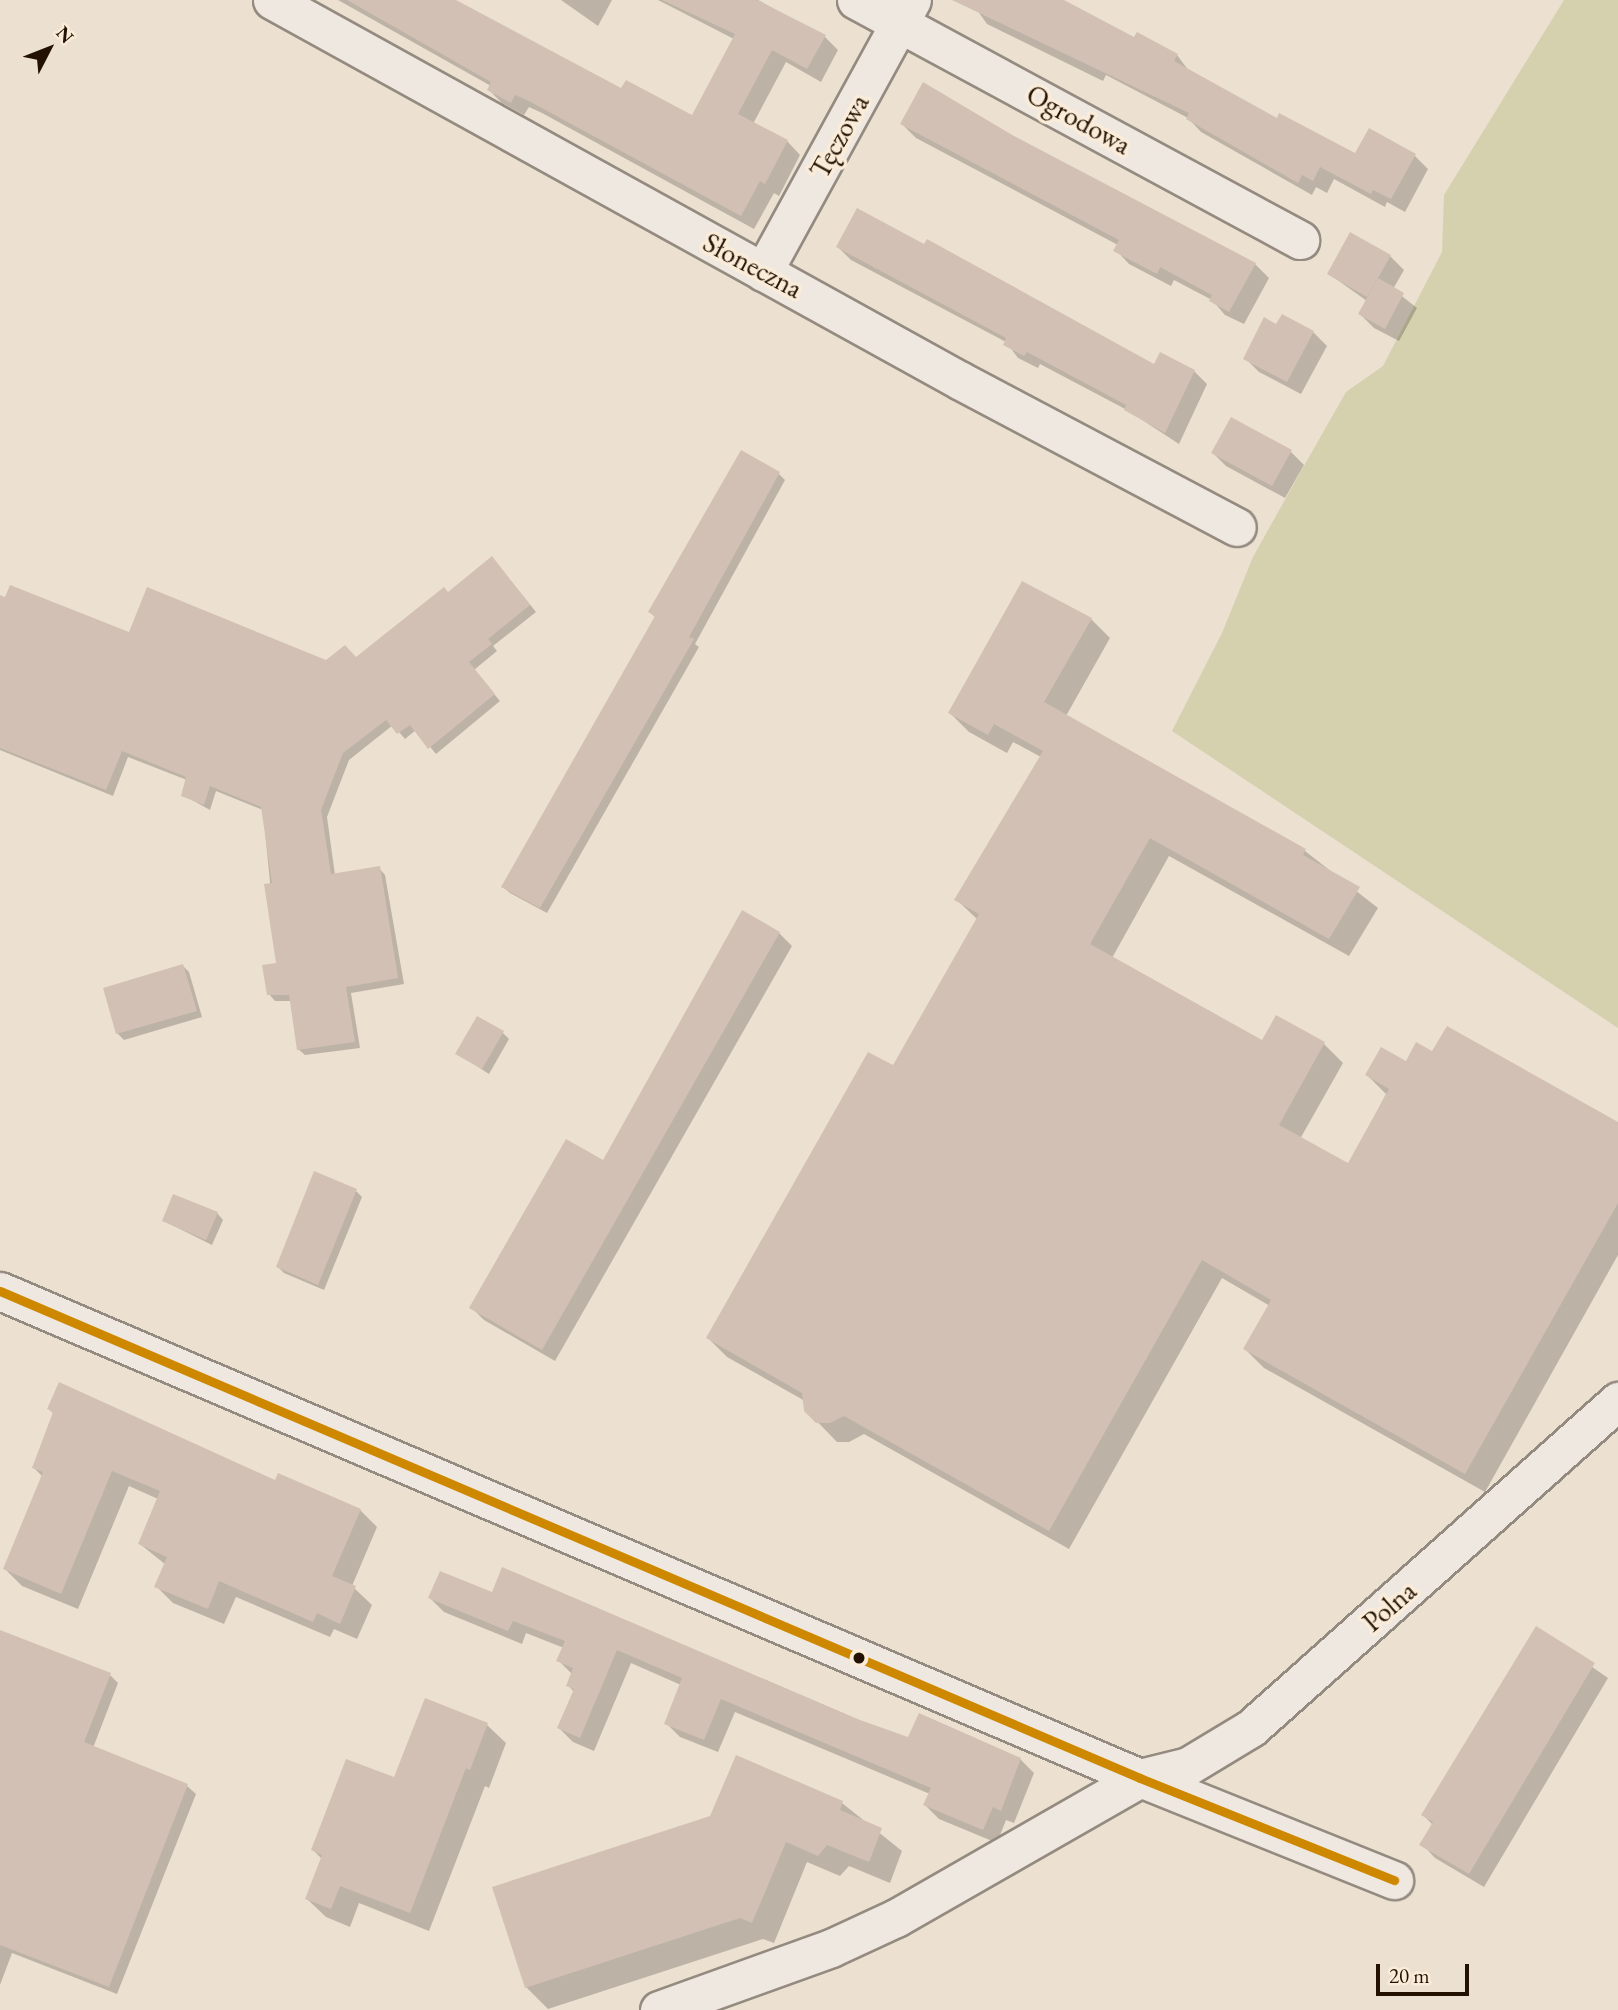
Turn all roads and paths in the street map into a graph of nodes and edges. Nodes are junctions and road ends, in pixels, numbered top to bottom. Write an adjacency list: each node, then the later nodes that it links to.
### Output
1 (272, 0): 5 (street, Słoneczna)
2 (856, 0): 3 (street, Ogrodowa)
3 (905, 12): 4 (street, Ogrodowa); 5 (street, Tęczowa)
4 (1300, 240)
5 (763, 272): 6 (street, Słoneczna)
6 (1237, 527)
7 (0, 1291): 9 (street)
8 (1618, 1401): 9 (street, Polna)
9 (1140, 1778): 10 (street); 11 (street, Polna)
10 (1394, 1880)
11 (659, 2010)

